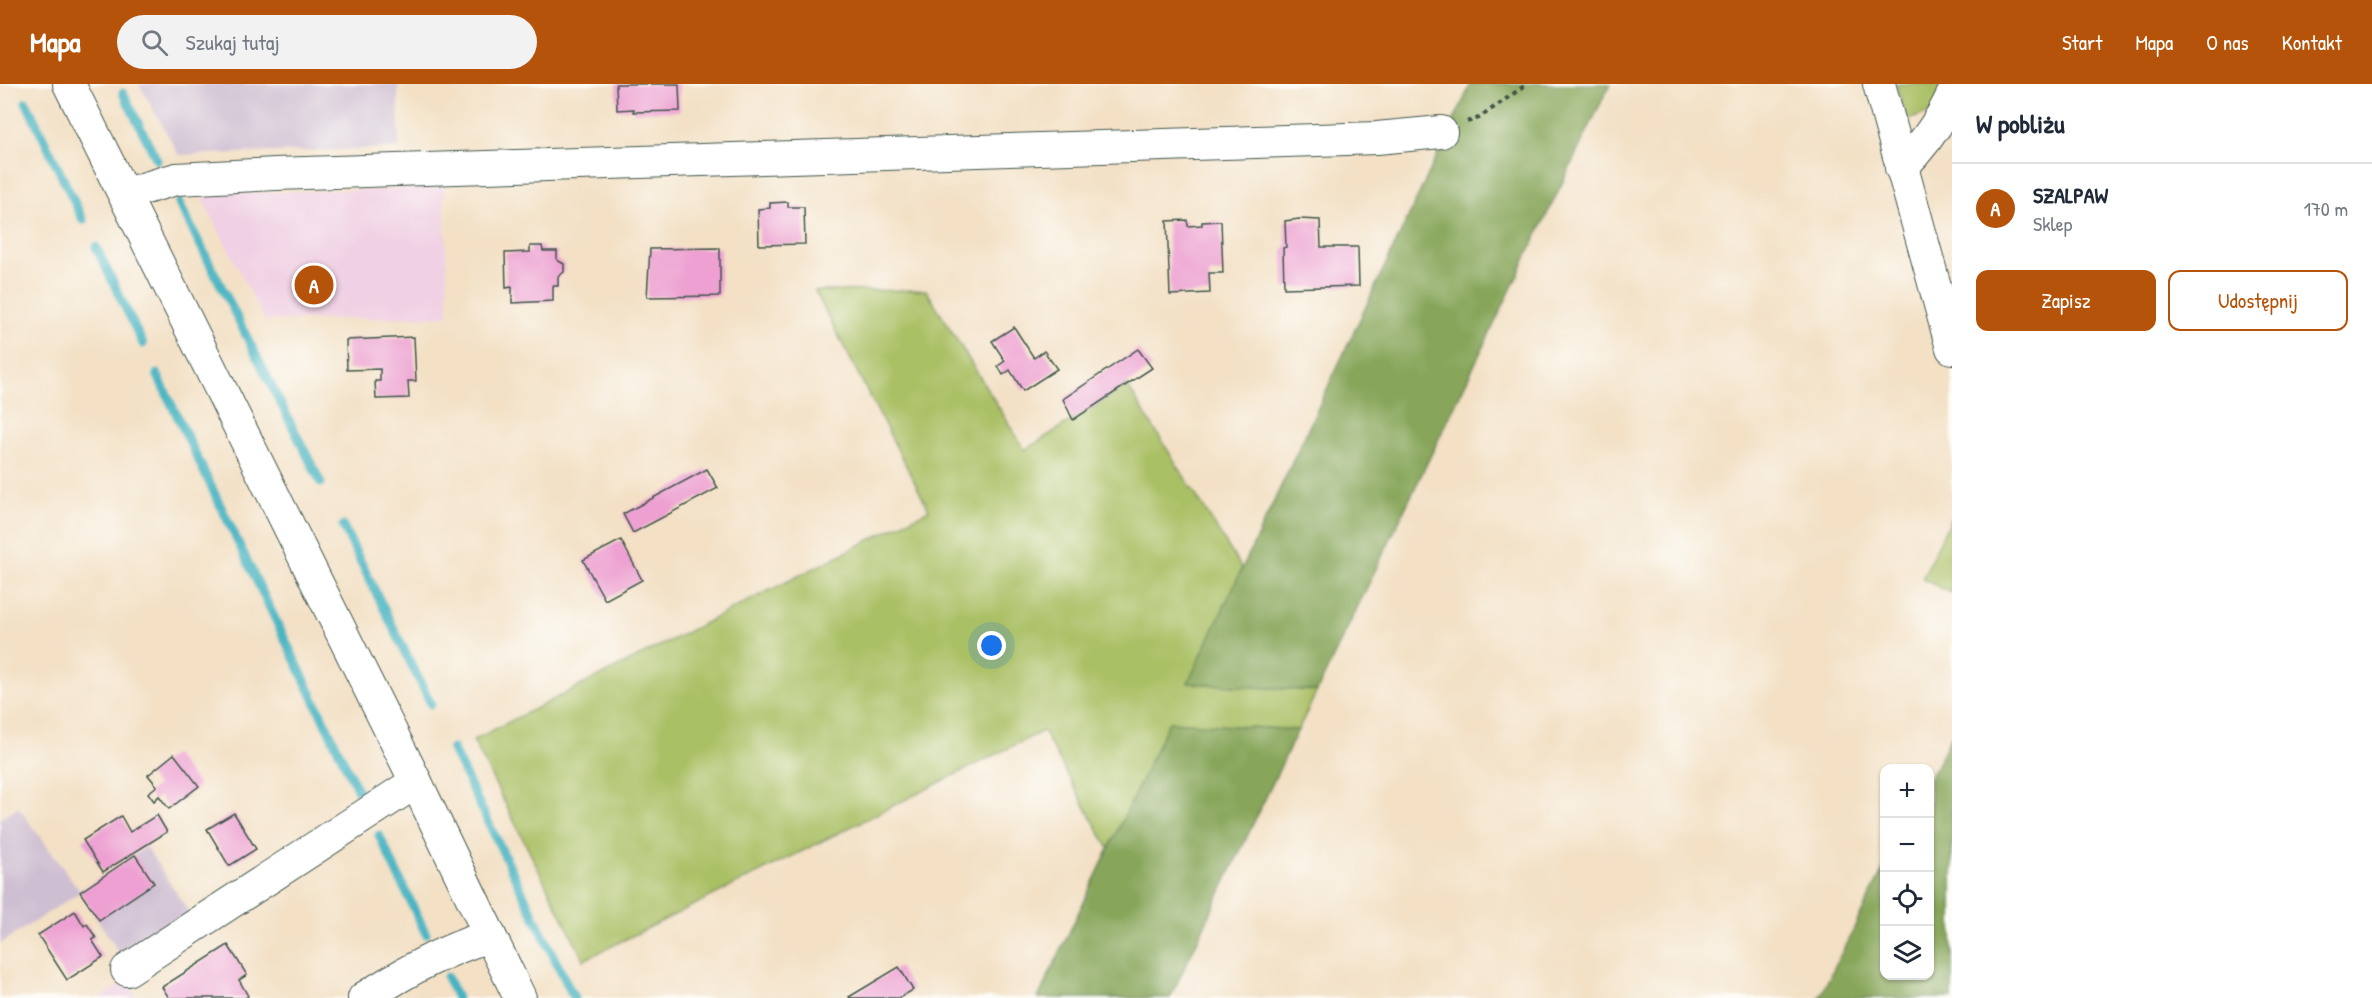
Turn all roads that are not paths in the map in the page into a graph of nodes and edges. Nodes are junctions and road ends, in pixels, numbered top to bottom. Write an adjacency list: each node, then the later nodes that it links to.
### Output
1 (69, 84): 6 (street)
2 (1879, 84): 5 (street)
3 (1952, 96): 5 (street)
4 (1441, 132): 6 (street)
5 (1901, 168): 7 (street)
6 (125, 194): 8 (street)
7 (1952, 348)
8 (416, 782): 9 (street); 10 (street)
9 (489, 936): 11 (street); 12 (street)
10 (127, 970)
11 (364, 998)
12 (520, 998)

